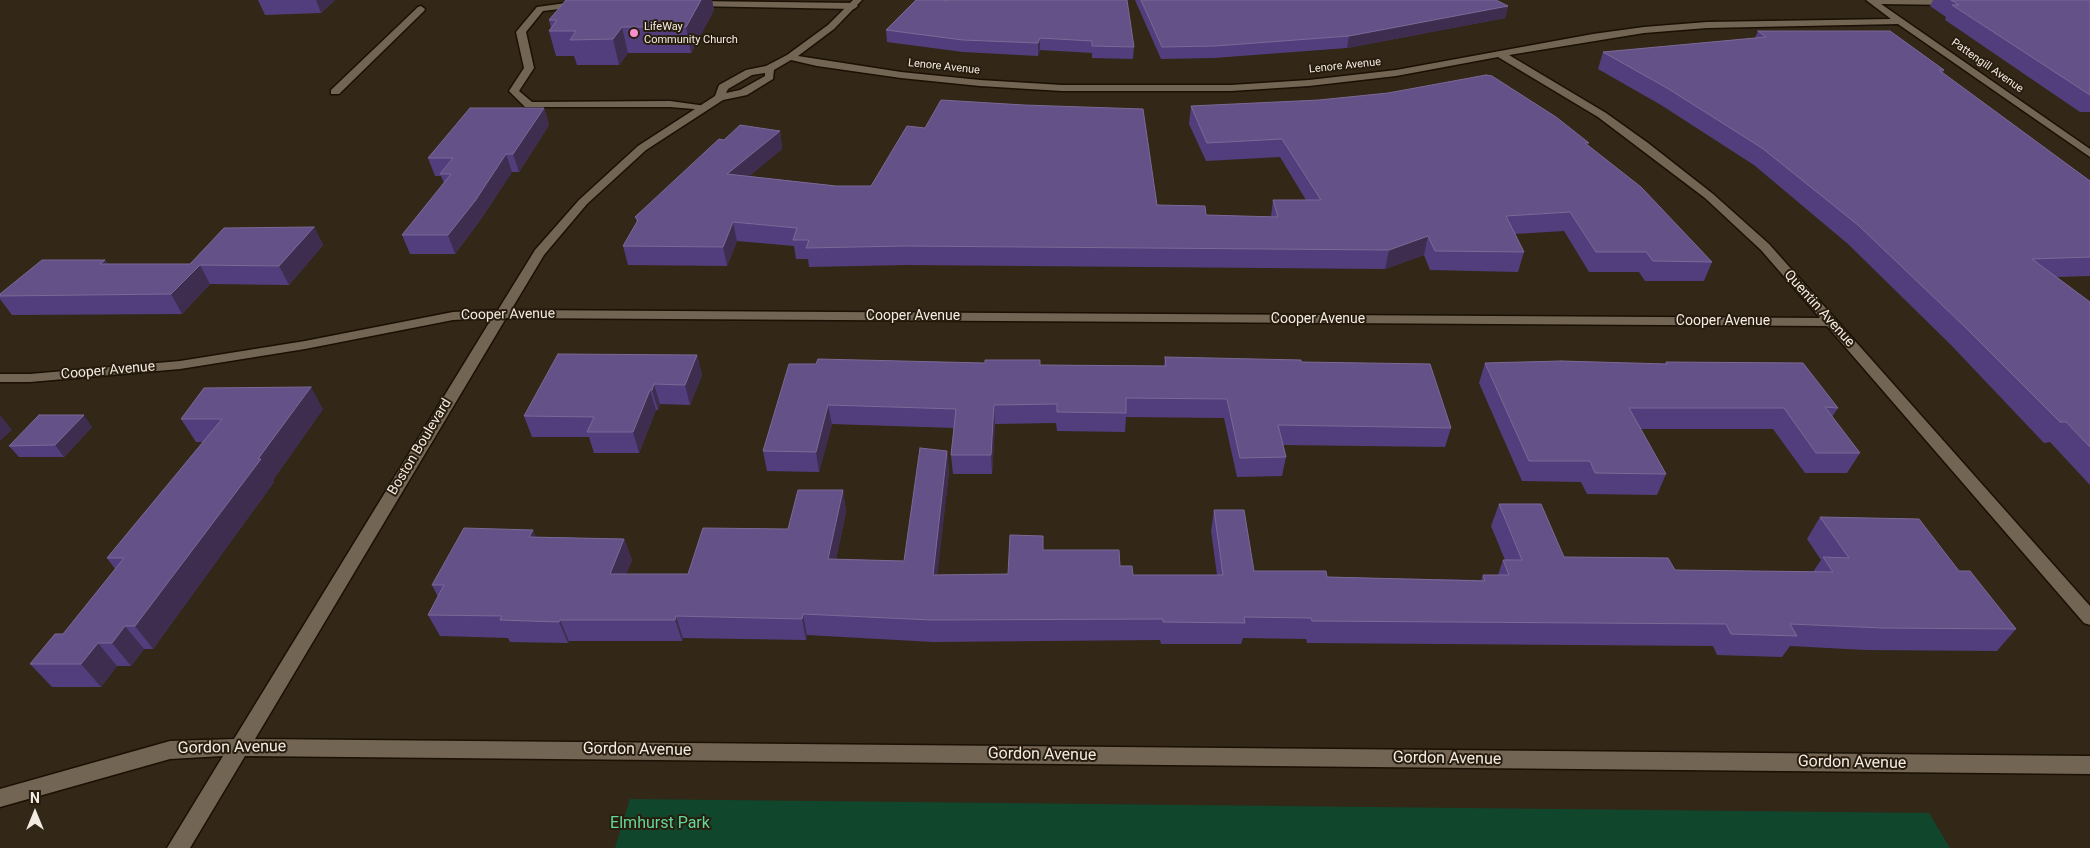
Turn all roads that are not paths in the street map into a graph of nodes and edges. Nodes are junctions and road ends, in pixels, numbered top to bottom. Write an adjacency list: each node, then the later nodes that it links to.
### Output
1 (1868, 0): 2 (street); 7 (street, Pattengill Avenue)
2 (1963, 2)
3 (856, 3): 5 (street); 9 (street, Boston Boulevard)
4 (592, 4): 13 (street)
5 (680, 4)
6 (421, 9): 11 (street)
7 (1901, 21): 8 (street, Lenore Avenue); 14 (street, Pattengill Avenue)
8 (1500, 54): 9 (street, Lenore Avenue); 18 (street, Quentin Avenue)
9 (790, 57): 10 (street, Boston Boulevard)
10 (769, 69): 12 (street, Boston Boulevard); 12 (street, Boston Boulevard)
11 (335, 92)
12 (720, 97): 13 (street, Boston Boulevard)
13 (702, 108): 17 (street, Boston Boulevard)
14 (2068, 138): 15 (street); 16 (street, Pattengill Avenue)
15 (2090, 138)
16 (2090, 154)
17 (500, 314): 18 (street, Cooper Avenue); 19 (street, Cooper Avenue); 21 (street, Boston Boulevard)
18 (1832, 322): 20 (street, Quentin Avenue)
19 (0, 378)
20 (2090, 618)
21 (239, 747): 22 (street, Gordon Avenue); 23 (street, Gordon Avenue); 24 (street, Boston Boulevard)
22 (2090, 765)
23 (0, 798)
24 (178, 848)

